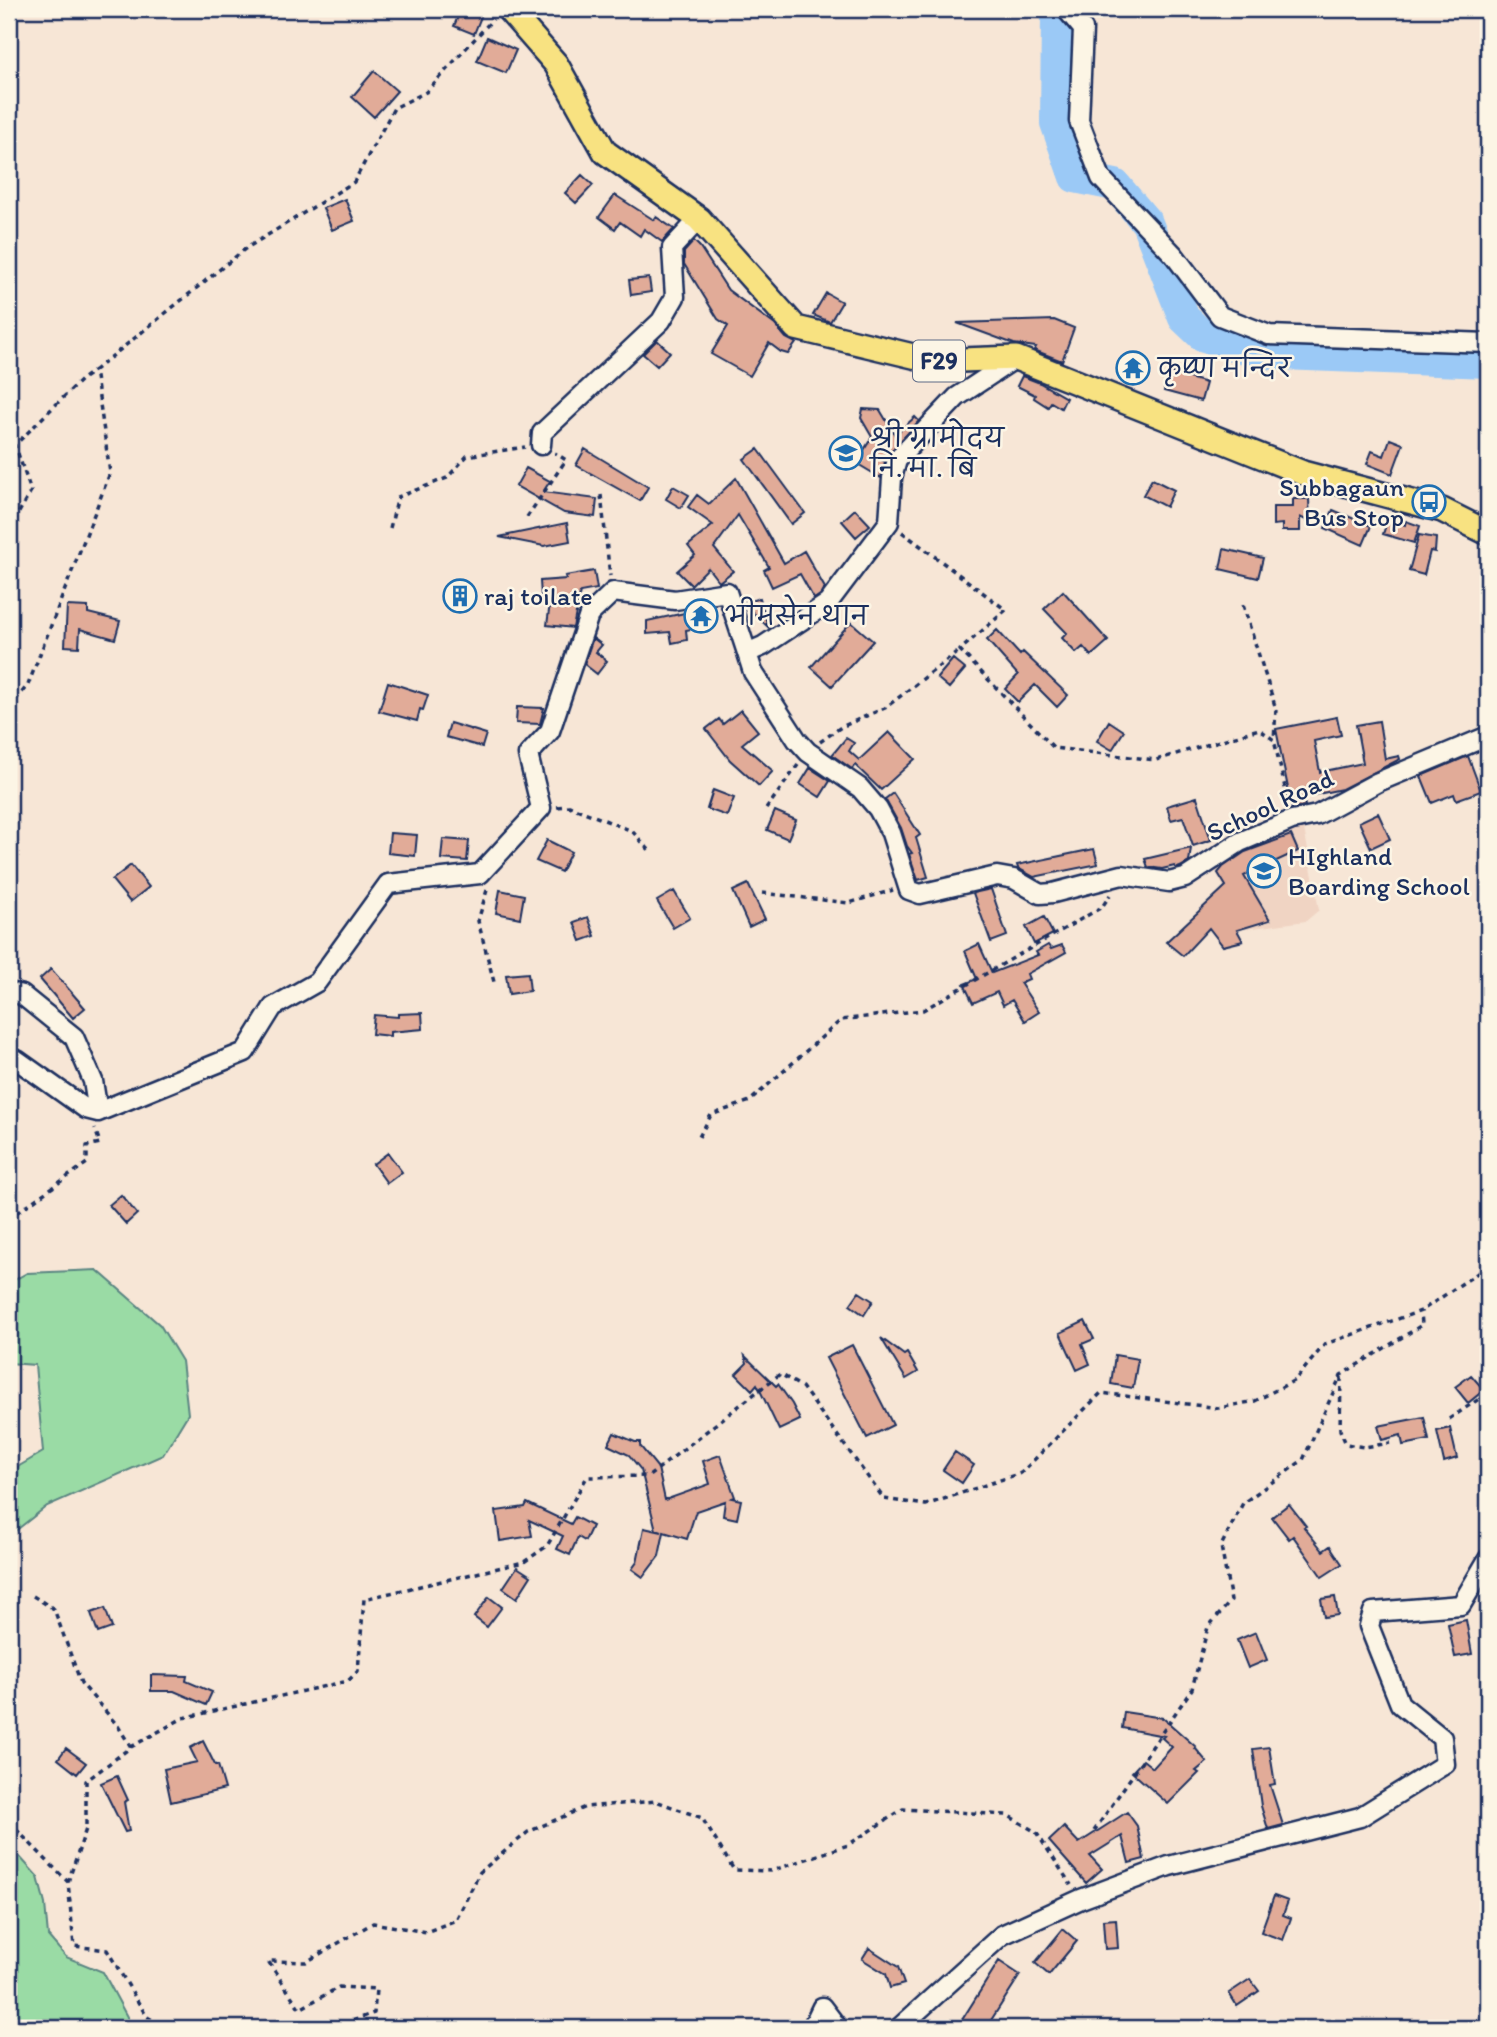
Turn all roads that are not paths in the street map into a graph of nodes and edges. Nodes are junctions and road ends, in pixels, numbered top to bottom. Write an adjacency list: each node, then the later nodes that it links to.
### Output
1 (1066, 9): 4 (street)
2 (501, 13): 3 (main road, F29)
3 (699, 219): 5 (main road, F29); 6 (street)
4 (1488, 343)
5 (1016, 358): 7 (main road, F29); 8 (street)
6 (541, 444)
7 (1488, 533)
8 (747, 653): 9 (street, School Road); 12 (street)
9 (1488, 736)
10 (9, 992): 12 (street)
11 (9, 1062): 12 (street)
12 (92, 1110)
13 (1488, 1559): 16 (street)
14 (812, 2028): 15 (street)
15 (838, 2028)
16 (899, 2028)

